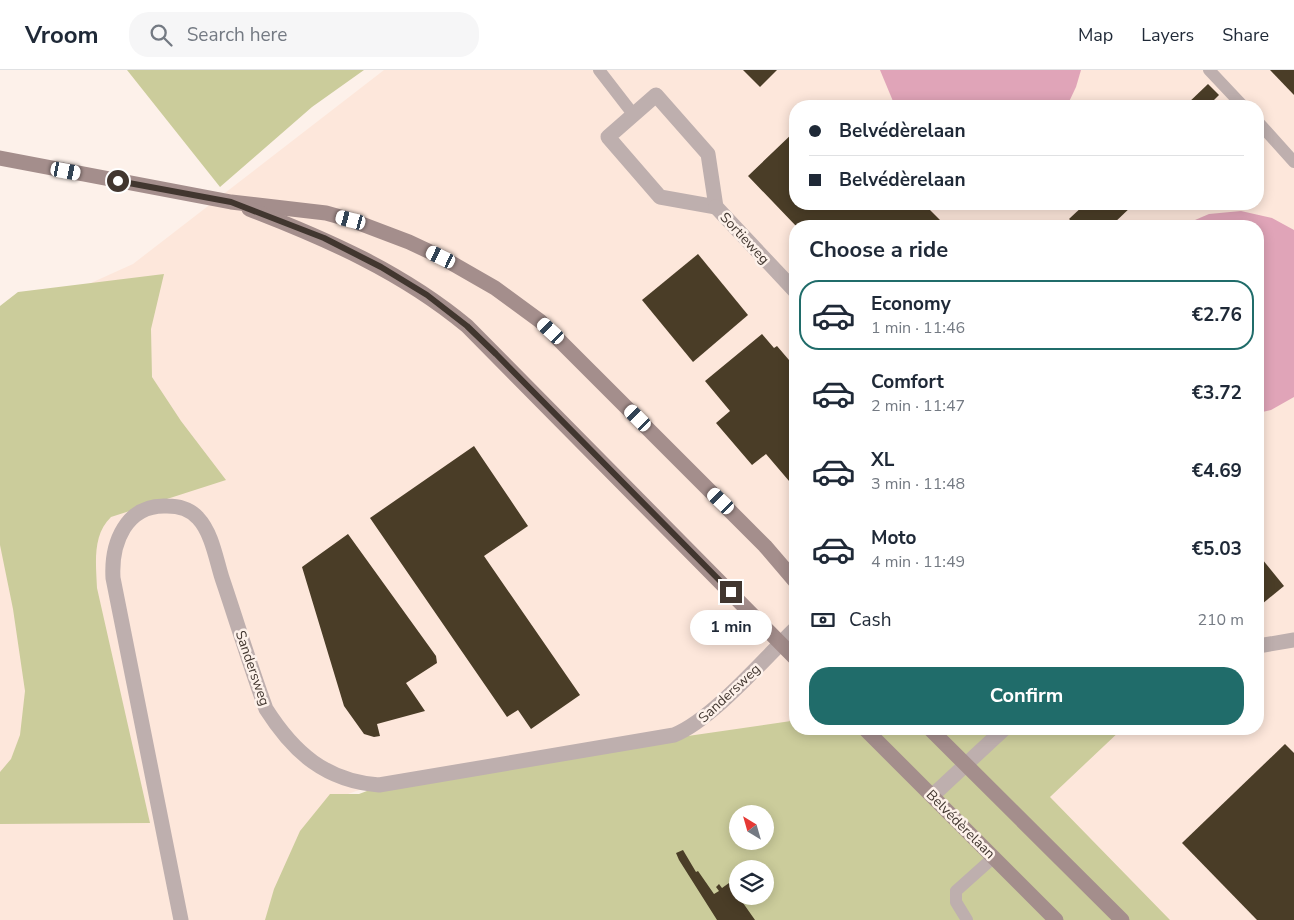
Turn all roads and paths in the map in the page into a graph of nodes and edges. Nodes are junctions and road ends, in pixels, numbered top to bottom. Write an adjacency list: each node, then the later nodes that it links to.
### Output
1 (599, 70): 4 (lane)
2 (1209, 70): 3 (lane)
3 (1237, 100)
4 (633, 114): 9 (street); 9 (street)
5 (1264, 129): 7 (lane)
6 (0, 158): 8 (main road)
7 (1294, 162)
8 (231, 202): 11 (main road); 14 (main road)
9 (716, 207): 10 (street, Sortieweg)
10 (789, 285)
11 (789, 574)
12 (789, 635): 14 (street, Sandersweg)
13 (1294, 640): 15 (street)
14 (780, 643): 16 (main road); 23 (street, Sandersweg)
15 (1264, 645)
16 (789, 652)
17 (870, 735): 21 (main road, Belvédèrelaan)
18 (936, 735): 20 (main road)
19 (998, 735): 20 (street)
20 (965, 765): 21 (street); 26 (main road)
21 (932, 796): 22 (main road, Belvédèrelaan)
22 (994, 857): 24 (lane); 25 (main road, Belvédèrelaan)
23 (181, 920)
24 (967, 920)
25 (1056, 920)
26 (1122, 920)

